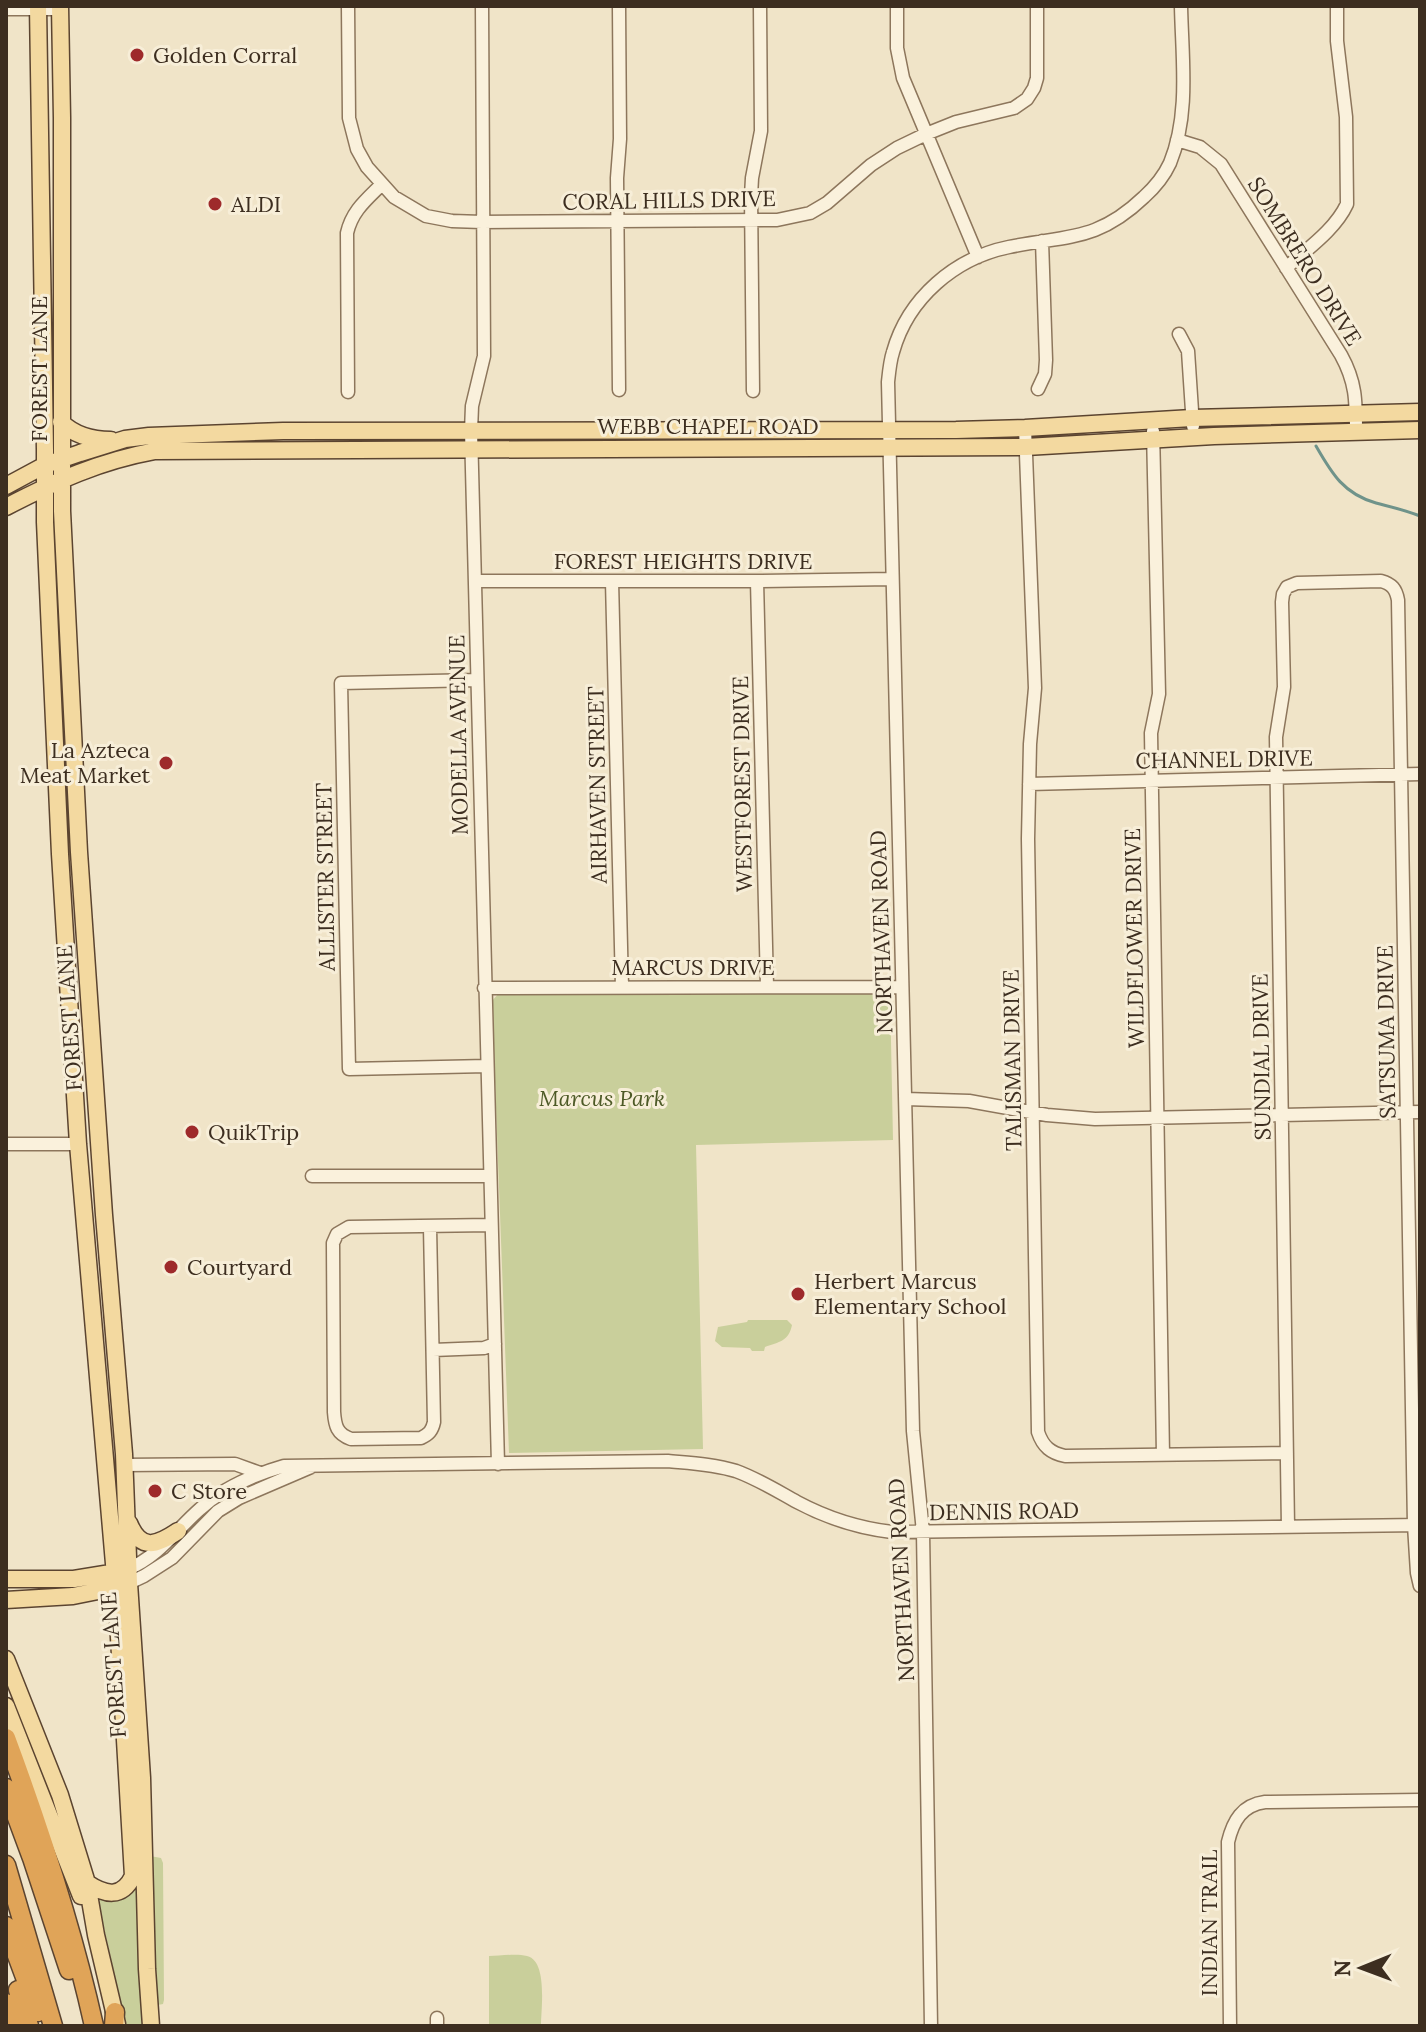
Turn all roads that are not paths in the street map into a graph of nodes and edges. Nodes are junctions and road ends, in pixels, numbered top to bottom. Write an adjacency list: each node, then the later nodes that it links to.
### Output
1 (348, 6): 16 (street, CORAL HILLS DRIVE)
2 (482, 6): 18 (street, MODELLA AVENUE)
3 (619, 6): 19 (street)
4 (760, 6): 17 (street)
5 (897, 6): 14 (street)
6 (1037, 6): 14 (street, CORAL HILLS DRIVE)
7 (1181, 6): 15 (street, NORTHAVEN ROAD)
8 (1337, 6): 24 (street)
9 (38, 8): 10 (street); 11 (street); 12 (main road, FOREST LANE)
10 (60, 8): 13 (main road, FOREST LANE)
11 (6, 9)
12 (40, 117): 13 (main road); 20 (main road, FOREST LANE)
13 (62, 118): 21 (main road, FOREST LANE)
14 (926, 134): 17 (street, CORAL HILLS DRIVE); 23 (street)
15 (1177, 140): 22 (street, NORTHAVEN ROAD); 24 (street, SOMBRERO DRIVE)
16 (381, 185): 18 (street, CORAL HILLS DRIVE); 31 (street)
17 (752, 221): 19 (street, CORAL HILLS DRIVE); 30 (street)
18 (482, 222): 19 (street, CORAL HILLS DRIVE); 40 (street, MODELLA AVENUE)
19 (617, 222): 29 (street)
20 (41, 240): 21 (main road); 26 (main road, FOREST LANE)
21 (62, 240): 27 (main road, FOREST LANE)
22 (1042, 241): 23 (street, NORTHAVEN ROAD); 28 (street)
23 (978, 257): 37 (street, NORTHAVEN ROAD)
24 (1286, 268): 36 (street, SOMBRERO DRIVE)
25 (1179, 334): 33 (street)
26 (43, 346): 27 (main road); 49 (main road, FOREST LANE)
27 (61, 346): 35 (main road, FOREST LANE)
28 (1038, 389)
29 (619, 390)
30 (753, 391)
31 (348, 392)
32 (1420, 412): 36 (main road, WEBB CHAPEL ROAD)
33 (1192, 418): 34 (main road, WEBB CHAPEL ROAD); 36 (main road, WEBB CHAPEL ROAD); 41 (street)
34 (1152, 421): 38 (main road, WEBB CHAPEL ROAD); 43 (street, WILDFLOWER DRIVE)
35 (61, 422): 42 (main road); 48 (main road, FOREST LANE)
36 (1356, 422): 39 (main road, WEBB CHAPEL ROAD); 41 (main road, WEBB CHAPEL ROAD)
37 (888, 428): 38 (main road, WEBB CHAPEL ROAD); 40 (main road, WEBB CHAPEL ROAD); 45 (street, NORTHAVEN ROAD)
38 (1025, 428): 46 (street, TALISMAN DRIVE)
39 (1420, 430)
40 (471, 431): 44 (main road, WEBB CHAPEL ROAD); 47 (street, MODELLA AVENUE)
41 (1193, 437): 43 (main road, WEBB CHAPEL ROAD)
42 (125, 439): 44 (main road, WEBB CHAPEL ROAD); 48 (main road, WEBB CHAPEL ROAD)
43 (1153, 440): 46 (main road, WEBB CHAPEL ROAD); 65 (street, WILDFLOWER DRIVE)
44 (196, 442): 47 (main road, WEBB CHAPEL ROAD); 50 (main road, WEBB CHAPEL ROAD)
45 (889, 447): 46 (main road, WEBB CHAPEL ROAD); 47 (main road, WEBB CHAPEL ROAD); 54 (street, NORTHAVEN ROAD)
46 (1026, 447): 66 (street, TALISMAN DRIVE)
47 (471, 449): 55 (street, MODELLA AVENUE)
48 (61, 459): 49 (main road, WEBB CHAPEL ROAD); 50 (main road, FOREST LANE)
49 (45, 465): 51 (main road, WEBB CHAPEL ROAD); 52 (main road, FOREST LANE)
50 (61, 478): 52 (main road, WEBB CHAPEL ROAD); 60 (main road, FOREST LANE)
51 (6, 486)
52 (44, 487): 53 (main road, WEBB CHAPEL ROAD); 61 (main road, FOREST LANE)
53 (6, 507)
54 (891, 579): 57 (street, FOREST HEIGHTS DRIVE); 73 (street, NORTHAVEN ROAD)
55 (475, 581): 56 (street, FOREST HEIGHTS DRIVE); 59 (street, MODELLA AVENUE)
56 (612, 581): 57 (street, FOREST HEIGHTS DRIVE); 72 (street, AIRHAVEN STREET)
57 (757, 581): 71 (street, WESTFOREST DRIVE)
58 (1287, 587): 63 (street, SATSUMA DRIVE); 64 (street, SUNDIAL DRIVE)
59 (477, 680): 74 (street, MODELLA AVENUE); 75 (street, ALLISTER STREET)
60 (72, 702): 61 (main road); 68 (main road, FOREST LANE)
61 (53, 703): 67 (main road, FOREST LANE)
62 (1420, 774): 63 (street, CHANNEL DRIVE)
63 (1402, 775): 64 (street, CHANNEL DRIVE); 78 (street, SATSUMA DRIVE)
64 (1277, 778): 65 (street, CHANNEL DRIVE); 79 (street, SUNDIAL DRIVE)
65 (1152, 780): 66 (street, CHANNEL DRIVE); 80 (street, WILDFLOWER DRIVE)
66 (1029, 784): 77 (street, TALISMAN DRIVE)
67 (57, 805): 68 (main road); 70 (main road, FOREST LANE)
68 (77, 805): 69 (main road, FOREST LANE)
69 (85, 935): 70 (main road); 81 (main road, FOREST LANE)
70 (65, 936): 83 (main road, FOREST LANE)
71 (767, 986): 72 (street, MARCUS DRIVE); 73 (street, MARCUS DRIVE)
72 (622, 987): 74 (street, MARCUS DRIVE)
73 (902, 987): 76 (street, NORTHAVEN ROAD)
74 (484, 988): 75 (street, MODELLA AVENUE)
75 (487, 1066): 85 (street, MODELLA AVENUE)
76 (906, 1099): 77 (street); 107 (street, NORTHAVEN ROAD)
77 (1032, 1112): 80 (street); 95 (street, TALISMAN DRIVE)
78 (1414, 1112): 79 (street); 104 (street, SATSUMA DRIVE)
79 (1282, 1114): 80 (street); 94 (street, SUNDIAL DRIVE)
80 (1157, 1118): 95 (street, WILDFLOWER DRIVE)
81 (99, 1143): 83 (main road); 88 (main road, FOREST LANE)
82 (6, 1144): 83 (street)
83 (78, 1144): 89 (main road, FOREST LANE)
84 (312, 1176): 85 (street)
85 (490, 1176): 86 (street, MODELLA AVENUE)
86 (491, 1225): 87 (street); 90 (street, MODELLA AVENUE)
87 (430, 1227): 91 (street); 91 (street)
88 (111, 1296): 89 (main road); 92 (main road, FOREST LANE)
89 (91, 1297): 93 (main road, FOREST LANE)
90 (495, 1344): 91 (street); 96 (street, MODELLA AVENUE)
91 (433, 1346)
92 (121, 1422): 93 (main road); 97 (main road, FOREST LANE)
93 (103, 1423): 103 (main road, FOREST LANE)
94 (1287, 1453): 95 (street, TALISMAN DRIVE); 105 (street, SUNDIAL DRIVE)
95 (1163, 1455)
96 (498, 1464): 98 (street, DENNIS ROAD); 107 (street, DENNIS ROAD)
97 (124, 1465): 99 (street); 102 (main road, FOREST LANE)
98 (314, 1466): 99 (street, DENNIS ROAD); 101 (street)
99 (260, 1473): 100 (street)
100 (218, 1495): 101 (street); 106 (street)
101 (227, 1506): 108 (street)
102 (127, 1517): 106 (main road); 108 (main road, FOREST LANE)
103 (111, 1525): 108 (main road, FOREST LANE); 110 (main road)
104 (1417, 1525): 105 (street, DENNIS ROAD); 111 (street, SATSUMA DRIVE)
105 (1288, 1527): 107 (street, DENNIS ROAD)
106 (178, 1531): 108 (street)
107 (923, 1532): 134 (street, NORTHAVEN ROAD)
108 (122, 1578): 110 (main road); 113 (main road, FOREST LANE); 119 (main road, FOREST LANE)
109 (6, 1579): 110 (main road)
110 (85, 1586): 112 (main road); 113 (main road)
111 (1420, 1586)
112 (6, 1600)
113 (118, 1620): 119 (main road, FOREST LANE)
114 (7, 1665): 121 (main road)
115 (6, 1706): 123 (main road)
116 (6, 1738): 132 (highway)
117 (6, 1788): 131 (highway)
118 (1420, 1800): 135 (street, INDIAN TRAIL)
119 (138, 1853): 121 (main road); 133 (main road, FOREST LANE)
120 (6, 1865): 130 (highway)
121 (87, 1883): 123 (main road)
122 (6, 1926): 129 (highway)
123 (96, 1935): 126 (main road)
124 (6, 1948): 128 (highway)
125 (6, 2003): 127 (highway)
126 (115, 2021)
127 (14, 2026)
128 (29, 2026)
129 (43, 2026)
130 (53, 2026)
131 (86, 2026)
132 (94, 2026)
133 (151, 2026)
134 (931, 2026)
135 (1230, 2026)

